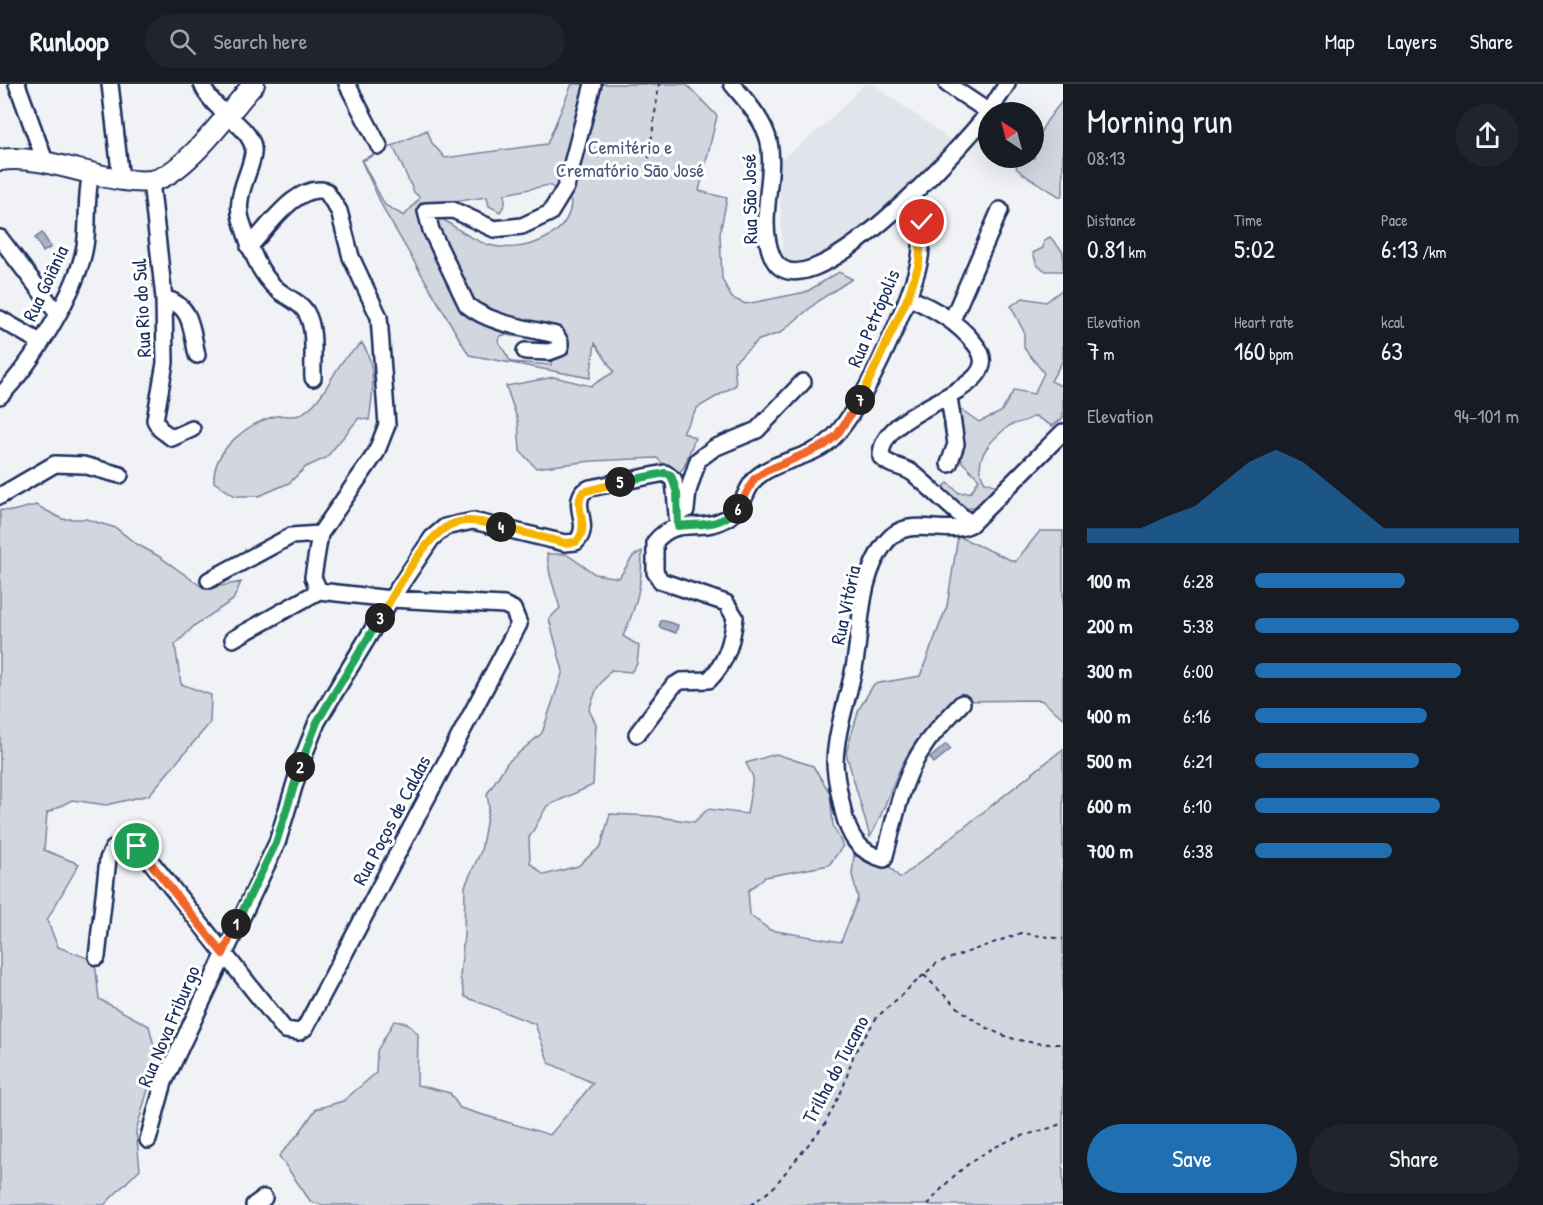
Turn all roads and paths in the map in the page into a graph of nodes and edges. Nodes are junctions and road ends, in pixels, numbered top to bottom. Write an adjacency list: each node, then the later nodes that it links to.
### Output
1 (17, 84): 18 (street)
2 (110, 84): 20 (street)
3 (202, 84): 13 (street)
4 (254, 84): 13 (main road)
5 (347, 84): 15 (street)
6 (593, 84): 32 (street)
7 (659, 84): 16 (path)
8 (732, 84): 22 (street, Rua São José)
9 (947, 84): 12 (street)
10 (1007, 84): 11 (street, Rua São José)
11 (996, 102)
12 (978, 105)
13 (226, 116): 21 (main road); 25 (street)
14 (978, 127): 22 (street, Rua São José)
15 (379, 146)
16 (649, 158)
17 (0, 160): 18 (main road)
18 (45, 161): 19 (main road)
19 (91, 173): 20 (main road); 28 (street, Rua Goiânia)
20 (121, 180): 21 (main road)
21 (151, 181): 27 (street, Rua Rio do Sul)
22 (908, 201): 26 (street, Rua Petrópolis)
23 (1000, 210): 30 (street)
24 (0, 238): 28 (street)
25 (249, 247): 34 (street); 45 (street)
26 (908, 297): 30 (street); 44 (street, Rua Petrópolis)
27 (164, 298): 33 (street); 38 (street, Rua Rio do Sul)
28 (57, 313): 31 (street, Rua Goiânia)
29 (0, 319): 31 (street)
30 (952, 320): 37 (street)
31 (40, 342): 36 (street, Rua Goiânia)
32 (525, 351)
33 (197, 355)
34 (313, 378)
35 (803, 382): 44 (street)
36 (0, 396)
37 (949, 398): 40 (street); 43 (street)
38 (192, 429)
39 (1063, 432): 43 (street)
40 (949, 465)
41 (120, 476): 42 (street)
42 (0, 496)
43 (971, 524): 50 (street, Rua Vitória)
44 (683, 525): 48 (street, Rua Nova Friburgo); 51 (street)
45 (320, 534): 46 (street); 47 (street)
46 (209, 580)
47 (319, 591): 48 (street); 49 (street)
48 (392, 599): 53 (street, Rua Nova Friburgo); 53 (street, Rua Poços de Caldas)
49 (233, 639)
50 (962, 702)
51 (637, 734)
52 (1063, 939): 55 (path, Trilha do Tucano)
53 (223, 954): 54 (street); 58 (street, Rua Nova Friburgo)
54 (97, 957)
55 (924, 975): 56 (path); 59 (path, Trilha do Tucano)
56 (1063, 1044)
57 (1063, 1123): 60 (path)
58 (148, 1140)
59 (751, 1205)
60 (928, 1205)

